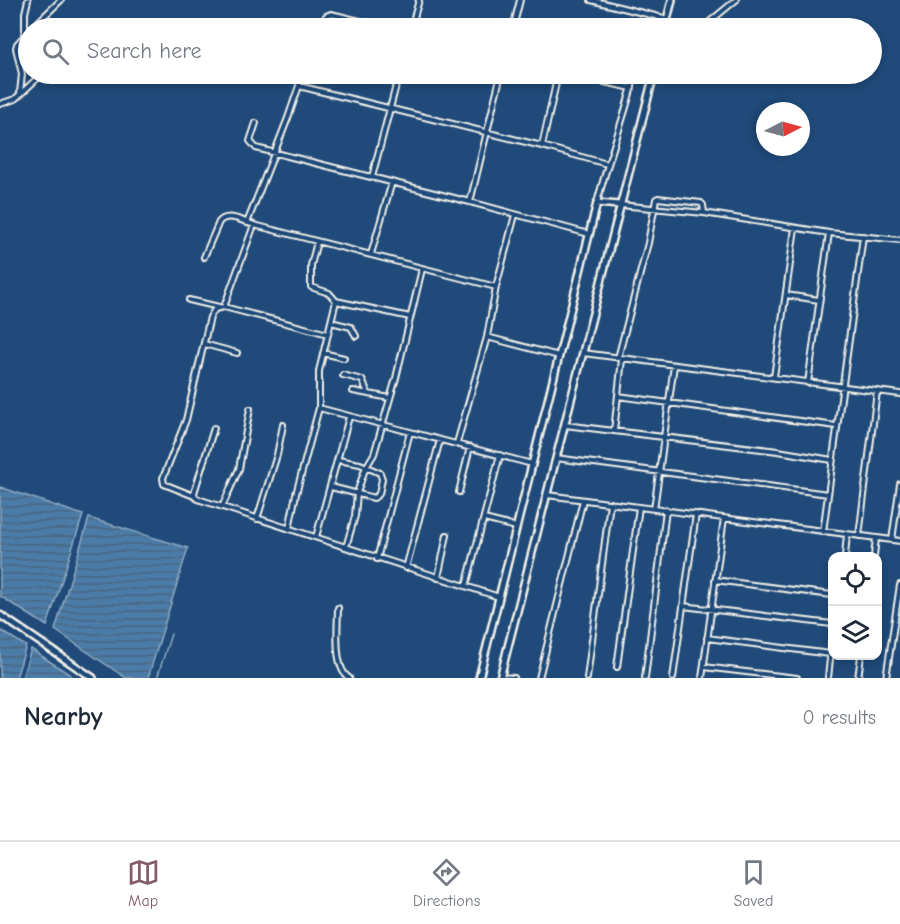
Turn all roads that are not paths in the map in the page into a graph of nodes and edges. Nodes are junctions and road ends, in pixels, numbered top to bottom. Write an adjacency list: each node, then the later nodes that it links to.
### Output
1 (28, 0): 8 (street)
2 (61, 0): 9 (street)
3 (419, 0): 12 (street)
4 (520, 0): 13 (street)
5 (591, 0): 14 (street)
6 (672, 0): 14 (main road)
7 (736, 0): 15 (street)
8 (25, 18)
9 (42, 18)
10 (325, 18): 11 (street)
11 (348, 18)
12 (414, 18)
13 (516, 18)
14 (664, 18)
15 (714, 18)
16 (21, 84): 26 (street)
17 (30, 84): 26 (street)
18 (397, 84): 28 (street)
19 (498, 84): 30 (street)
20 (556, 84): 31 (street)
21 (614, 84): 25 (street)
22 (633, 84): 25 (street)
23 (651, 84): 38 (main road)
24 (299, 86): 28 (street); 32 (street)
25 (632, 88): 33 (street)
26 (20, 93): 27 (street)
27 (0, 104)
28 (391, 107): 30 (street); 34 (street)
29 (256, 123): 32 (street)
30 (486, 132): 31 (street); 36 (street)
31 (543, 146): 33 (street)
32 (275, 153): 34 (street); 42 (street)
33 (607, 164): 37 (street)
34 (372, 177): 35 (street)
35 (392, 182): 36 (street); 50 (street)
36 (470, 202): 41 (street)
37 (597, 204): 38 (main road); 46 (main road)
38 (619, 205): 39 (street); 67 (main road)
39 (654, 209): 40 (street); 40 (street); 70 (street)
40 (704, 213): 44 (street)
41 (515, 215): 46 (street); 53 (street)
42 (248, 223): 43 (street); 51 (street)
43 (254, 225): 49 (street); 58 (street)
44 (795, 228): 45 (street); 54 (street)
45 (829, 233): 47 (street); 56 (street)
46 (589, 234): 68 (main road)
47 (862, 236): 48 (street); 75 (street)
48 (900, 240)
49 (317, 242): 50 (street); 57 (street)
50 (371, 254): 52 (street)
51 (204, 257)
52 (422, 269): 53 (street); 59 (street)
53 (496, 287): 63 (street)
54 (786, 296): 56 (street); 73 (street)
55 (189, 300): 58 (street)
56 (819, 300): 74 (street)
57 (336, 301): 59 (street); 60 (street)
58 (222, 307): 61 (street); 64 (street)
59 (410, 317): 81 (street)
60 (331, 322): 61 (street); 62 (street)
61 (328, 334): 66 (street)
62 (356, 336)
63 (486, 338): 68 (street); 95 (street)
64 (204, 344): 65 (street); 110 (street)
65 (237, 353)
66 (323, 353): 69 (street); 83 (street)
67 (582, 353): 70 (street); 88 (main road)
68 (559, 356): 101 (main road)
69 (344, 358)
70 (620, 359): 71 (street); 80 (street)
71 (674, 365): 73 (street); 82 (street)
72 (343, 375): 78 (street)
73 (774, 377): 74 (street)
74 (808, 383): 75 (street)
75 (842, 387): 77 (street); 89 (street)
76 (353, 391): 78 (street)
77 (877, 391): 79 (street); 126 (street)
78 (368, 393): 81 (street)
79 (900, 394)
80 (618, 396): 82 (street); 91 (street)
81 (390, 398): 86 (street)
82 (669, 404): 89 (street); 93 (street)
83 (319, 408): 85 (street); 122 (street)
84 (250, 409): 113 (street)
85 (349, 417): 86 (street); 99 (street)
86 (381, 424): 92 (street); 102 (street)
87 (283, 425): 119 (street)
88 (564, 425): 91 (street); 98 (main road)
89 (836, 426): 100 (street)
90 (214, 428): 110 (street)
91 (614, 431): 93 (street)
92 (410, 432): 94 (street); 134 (street)
93 (665, 438): 100 (street); 103 (street)
94 (440, 440): 95 (street); 135 (street)
95 (457, 443): 96 (street)
96 (470, 447): 97 (street); 106 (street)
97 (500, 455): 101 (street); 120 (street)
98 (555, 458): 103 (street); 109 (main road)
99 (339, 460): 102 (street); 105 (street)
100 (832, 460): 108 (street)
101 (532, 464): 121 (main road)
102 (366, 466): 107 (street); 107 (street)
103 (659, 472): 108 (street); 115 (street)
104 (900, 484): 129 (street)
105 (331, 487): 107 (street); 127 (street)
106 (459, 492)
107 (357, 493): 131 (street)
108 (828, 494): 123 (street)
109 (546, 495): 111 (street); 153 (main road)
110 (195, 497): 113 (street)
111 (583, 500): 112 (street); 158 (street)
112 (610, 503): 114 (street); 159 (street)
113 (222, 507): 119 (street)
114 (639, 507): 115 (street); 151 (street)
115 (654, 509): 116 (street)
116 (666, 510): 117 (street); 160 (street)
117 (696, 514): 118 (street); 142 (street)
118 (724, 518): 123 (street); 137 (street)
119 (256, 519): 122 (street)
120 (484, 519): 121 (street); 139 (street)
121 (516, 527): 141 (main road)
122 (289, 529): 127 (street)
123 (823, 532): 124 (street)
124 (848, 534): 126 (street); 132 (street)
125 (447, 535): 136 (street)
126 (859, 536): 128 (street)
127 (316, 537): 131 (street)
128 (876, 538): 129 (street); 133 (street)
129 (892, 540): 130 (street)
130 (900, 541)
131 (346, 548): 134 (street)
132 (846, 552)
133 (874, 552)
134 (377, 558): 135 (street)
135 (406, 568): 136 (street)
136 (438, 578): 139 (street)
137 (715, 580): 140 (street); 144 (street)
138 (900, 585): 166 (street)
139 (466, 586): 141 (street)
140 (828, 594)
141 (499, 597): 156 (main road)
142 (683, 606): 144 (street); 161 (street)
143 (338, 608): 155 (street)
144 (711, 610): 146 (street); 147 (street)
145 (0, 615): 154 (main road)
146 (828, 624)
147 (707, 638): 148 (street); 152 (street)
148 (828, 654)
149 (830, 660): 164 (street)
150 (860, 660): 165 (street)
151 (617, 667)
152 (704, 667): 162 (street); 163 (street)
153 (500, 677): 157 (street)
154 (93, 678)
155 (349, 678)
156 (479, 678)
157 (514, 678)
158 (538, 678)
159 (587, 678)
160 (645, 678)
161 (673, 678)
162 (702, 678)
163 (797, 678)
164 (828, 678)
165 (858, 678)
166 (886, 678)

